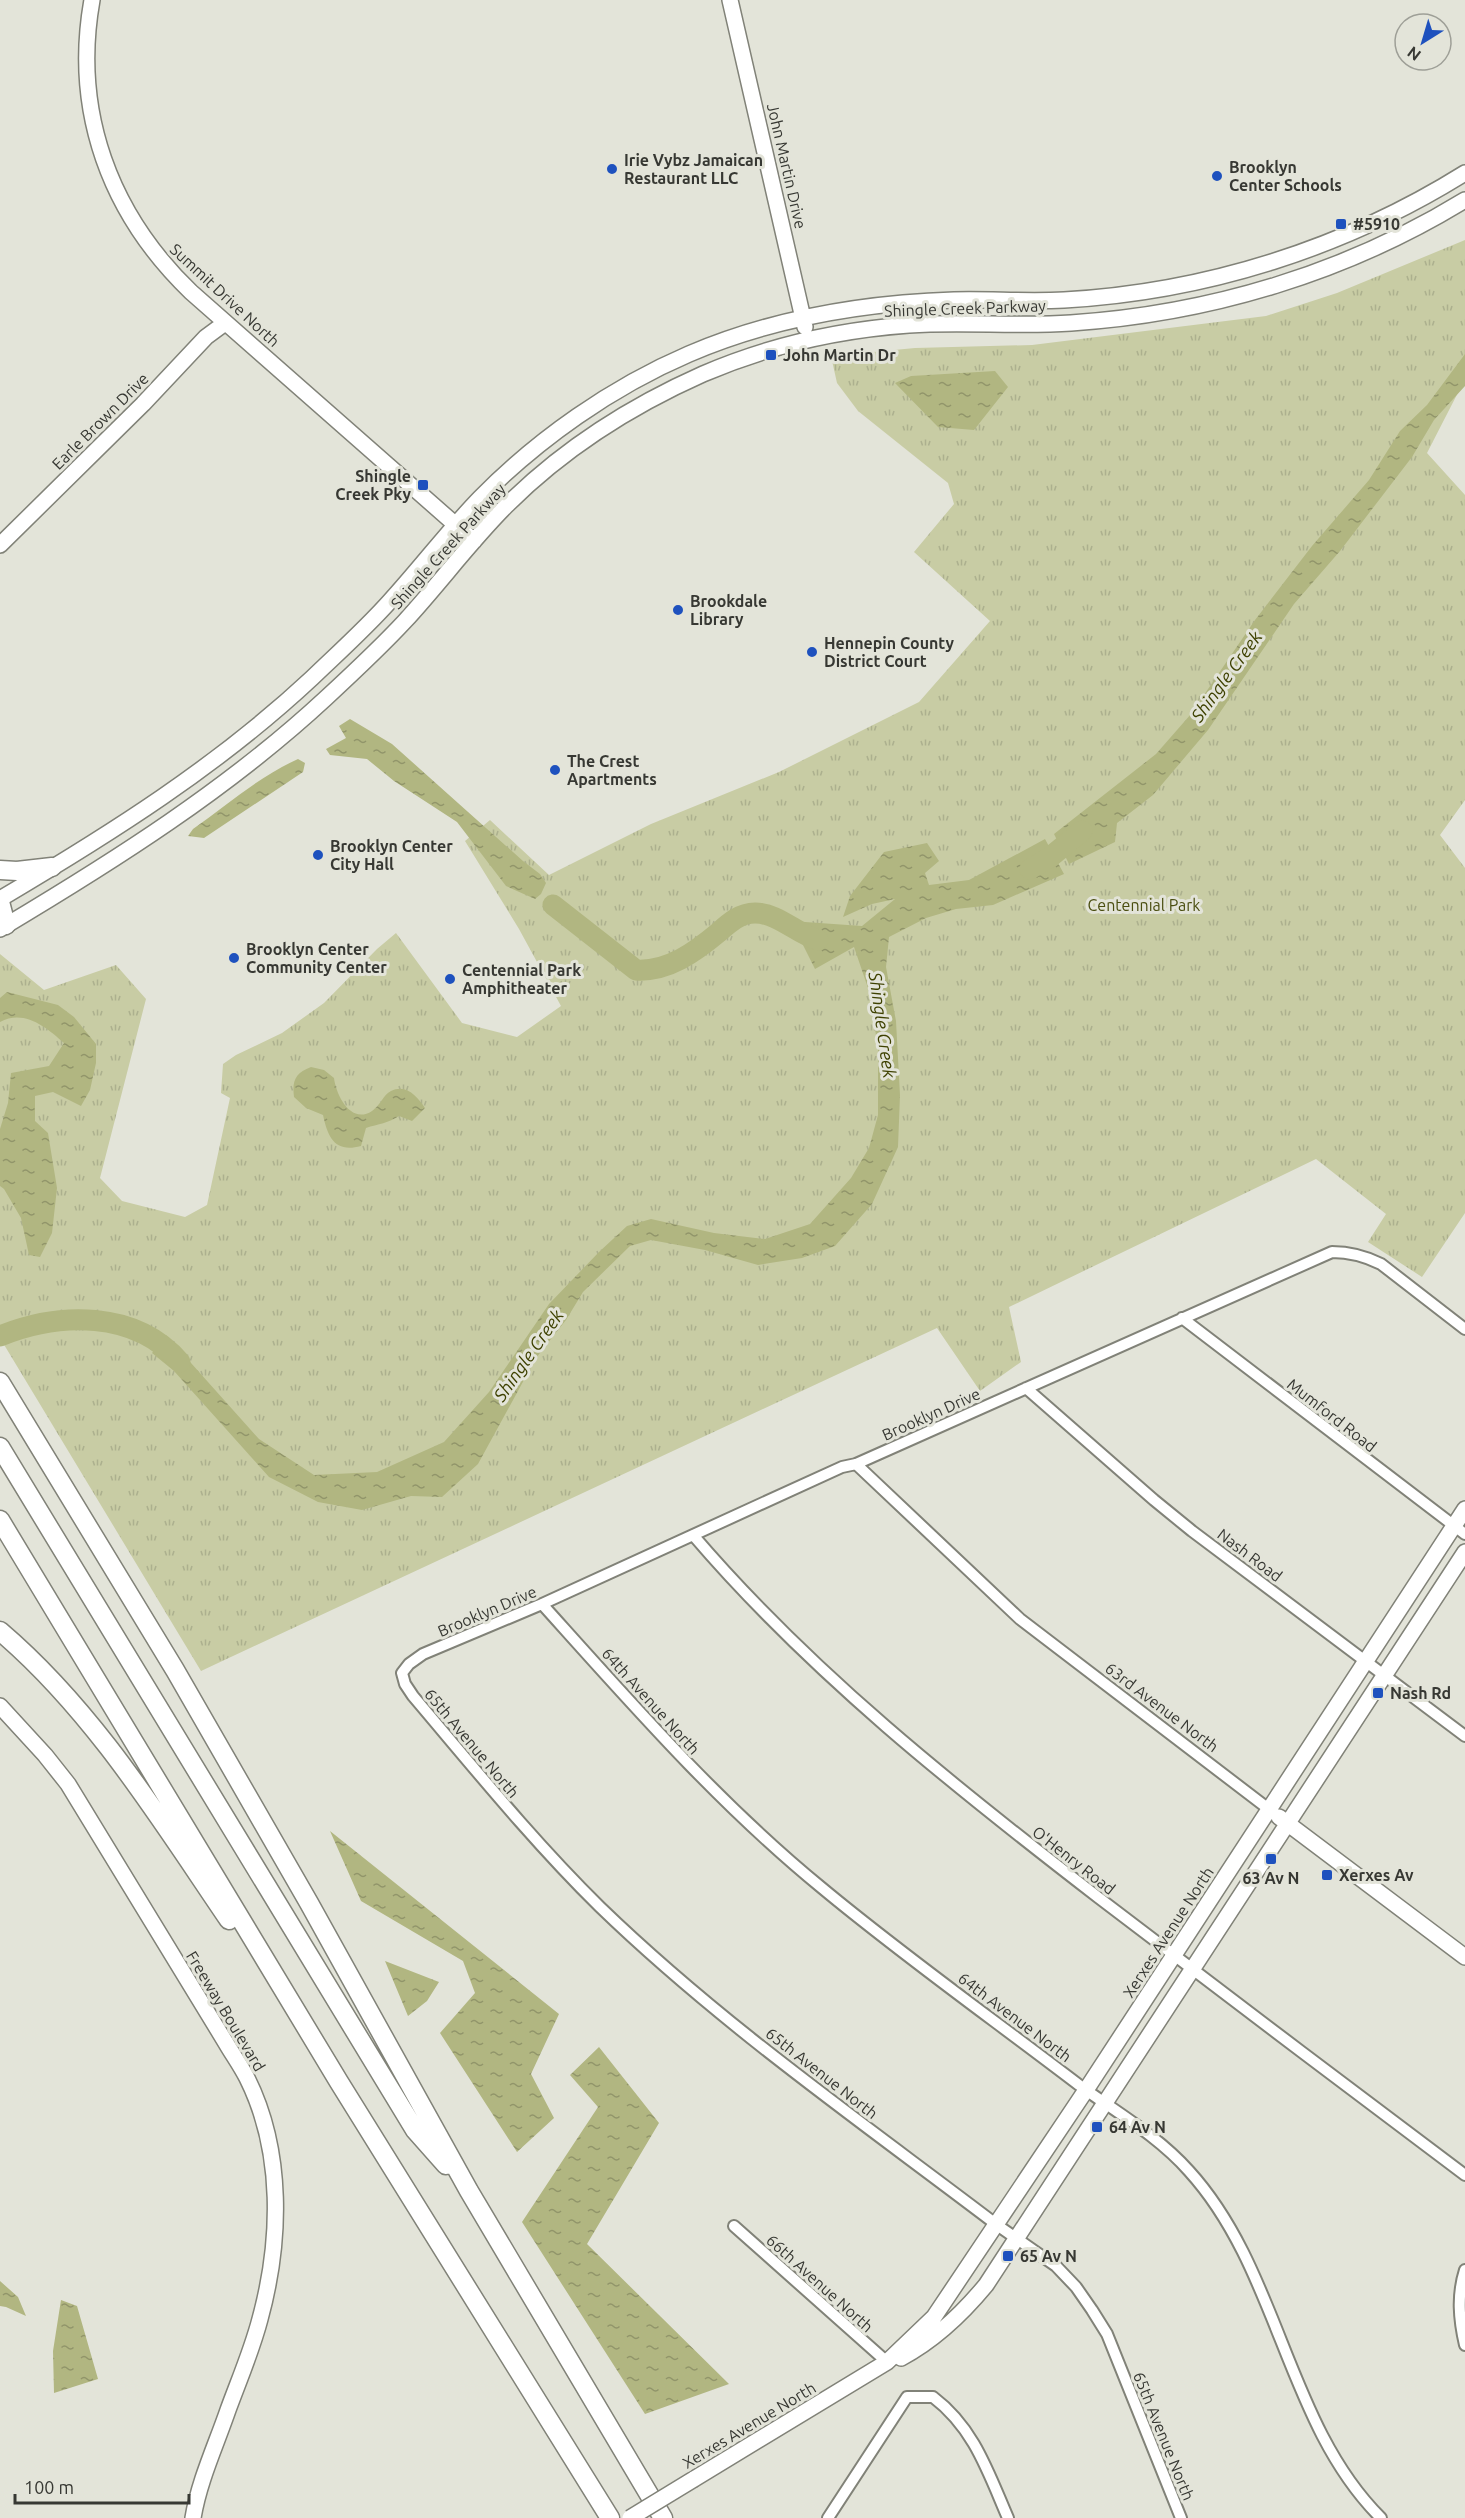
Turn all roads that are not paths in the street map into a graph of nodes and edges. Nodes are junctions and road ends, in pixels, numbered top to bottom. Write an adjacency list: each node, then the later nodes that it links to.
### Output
1 (92, 0): 6 (street, Summit Drive North)
2 (730, 0): 5 (street, John Martin Drive)
3 (1465, 172): 5 (street, Shingle Creek Parkway)
4 (1465, 201): 7 (street, Shingle Creek Parkway)
5 (804, 318): 7 (street, John Martin Drive); 8 (street, Shingle Creek Parkway)
6 (225, 322): 8 (street, Summit Drive North); 10 (street, Earle Brown Drive)
7 (806, 340): 9 (street, Shingle Creek Parkway)
8 (454, 525): 9 (street, Summit Drive North); 11 (street, Shingle Creek Parkway)
9 (474, 541): 14 (street, Shingle Creek Parkway)
10 (0, 545)
11 (52, 867): 12 (highway); 13 (street, Shingle Creek Parkway)
12 (0, 870)
13 (0, 901): 14 (highway)
14 (2, 924)
15 (1182, 1318): 16 (street, Brooklyn Drive); 18 (street, Brooklyn Drive); 23 (street, Mumford Road)
16 (1465, 1329)
17 (0, 1382): 42 (highway)
18 (1026, 1388): 20 (street, Brooklyn Drive); 28 (street, Nash Road)
19 (0, 1447): 42 (highway)
20 (856, 1464): 24 (street, Brooklyn Drive); 33 (street, 63rd Avenue North)
21 (1465, 1509): 23 (street, Xerxes Avenue North)
22 (0, 1521): 38 (highway)
23 (1459, 1531): 28 (street, Xerxes Avenue North)
24 (693, 1535): 26 (street, Brooklyn Drive); 35 (street, O'Henry Road)
25 (1465, 1551): 30 (street, Xerxes Avenue North)
26 (542, 1604): 29 (street, Brooklyn Drive); 39 (street, 64th Avenue North)
27 (0, 1631): 38 (highway)
28 (1366, 1661): 30 (street, Nash Road); 33 (street, Xerxes Avenue North)
29 (402, 1672): 43 (street, 65th Avenue North)
30 (1385, 1675): 32 (street, Nash Road); 34 (street, Xerxes Avenue North)
31 (0, 1706): 49 (street, Freeway Boulevard)
32 (1465, 1736)
33 (1270, 1810): 34 (street, 63rd Avenue North); 35 (street, Xerxes Avenue North)
34 (1287, 1823): 36 (street, 63rd Avenue North); 37 (street, Xerxes Avenue North)
35 (1174, 1956): 37 (street, O'Henry Road); 39 (street, Xerxes Avenue North)
36 (1465, 1957)
37 (1191, 1970): 40 (street, Xerxes Avenue North); 41 (street, O'Henry Road)
38 (339, 2082): 50 (highway)
39 (1086, 2090): 40 (street, 64th Avenue North); 43 (street, Xerxes Avenue North)
40 (1104, 2104): 45 (street, Xerxes Avenue North); 56 (street, 64th Avenue North)
41 (1465, 2175)
42 (469, 2191): 52 (highway)
43 (997, 2225): 45 (street, 65th Avenue North); 48 (street, Xerxes Avenue North)
44 (734, 2226): 48 (street, 66th Avenue North)
45 (1016, 2239): 48 (street, Xerxes Avenue North); 55 (street, 65th Avenue North)
46 (1465, 2270): 47 (street)
47 (1465, 2344)
48 (887, 2362): 51 (street, Xerxes Avenue North, bridge)
49 (193, 2518)
50 (609, 2518)
51 (630, 2518)
52 (663, 2518)
53 (828, 2518): 54 (street)
54 (1008, 2518)
55 (1181, 2518)
56 (1381, 2518)

